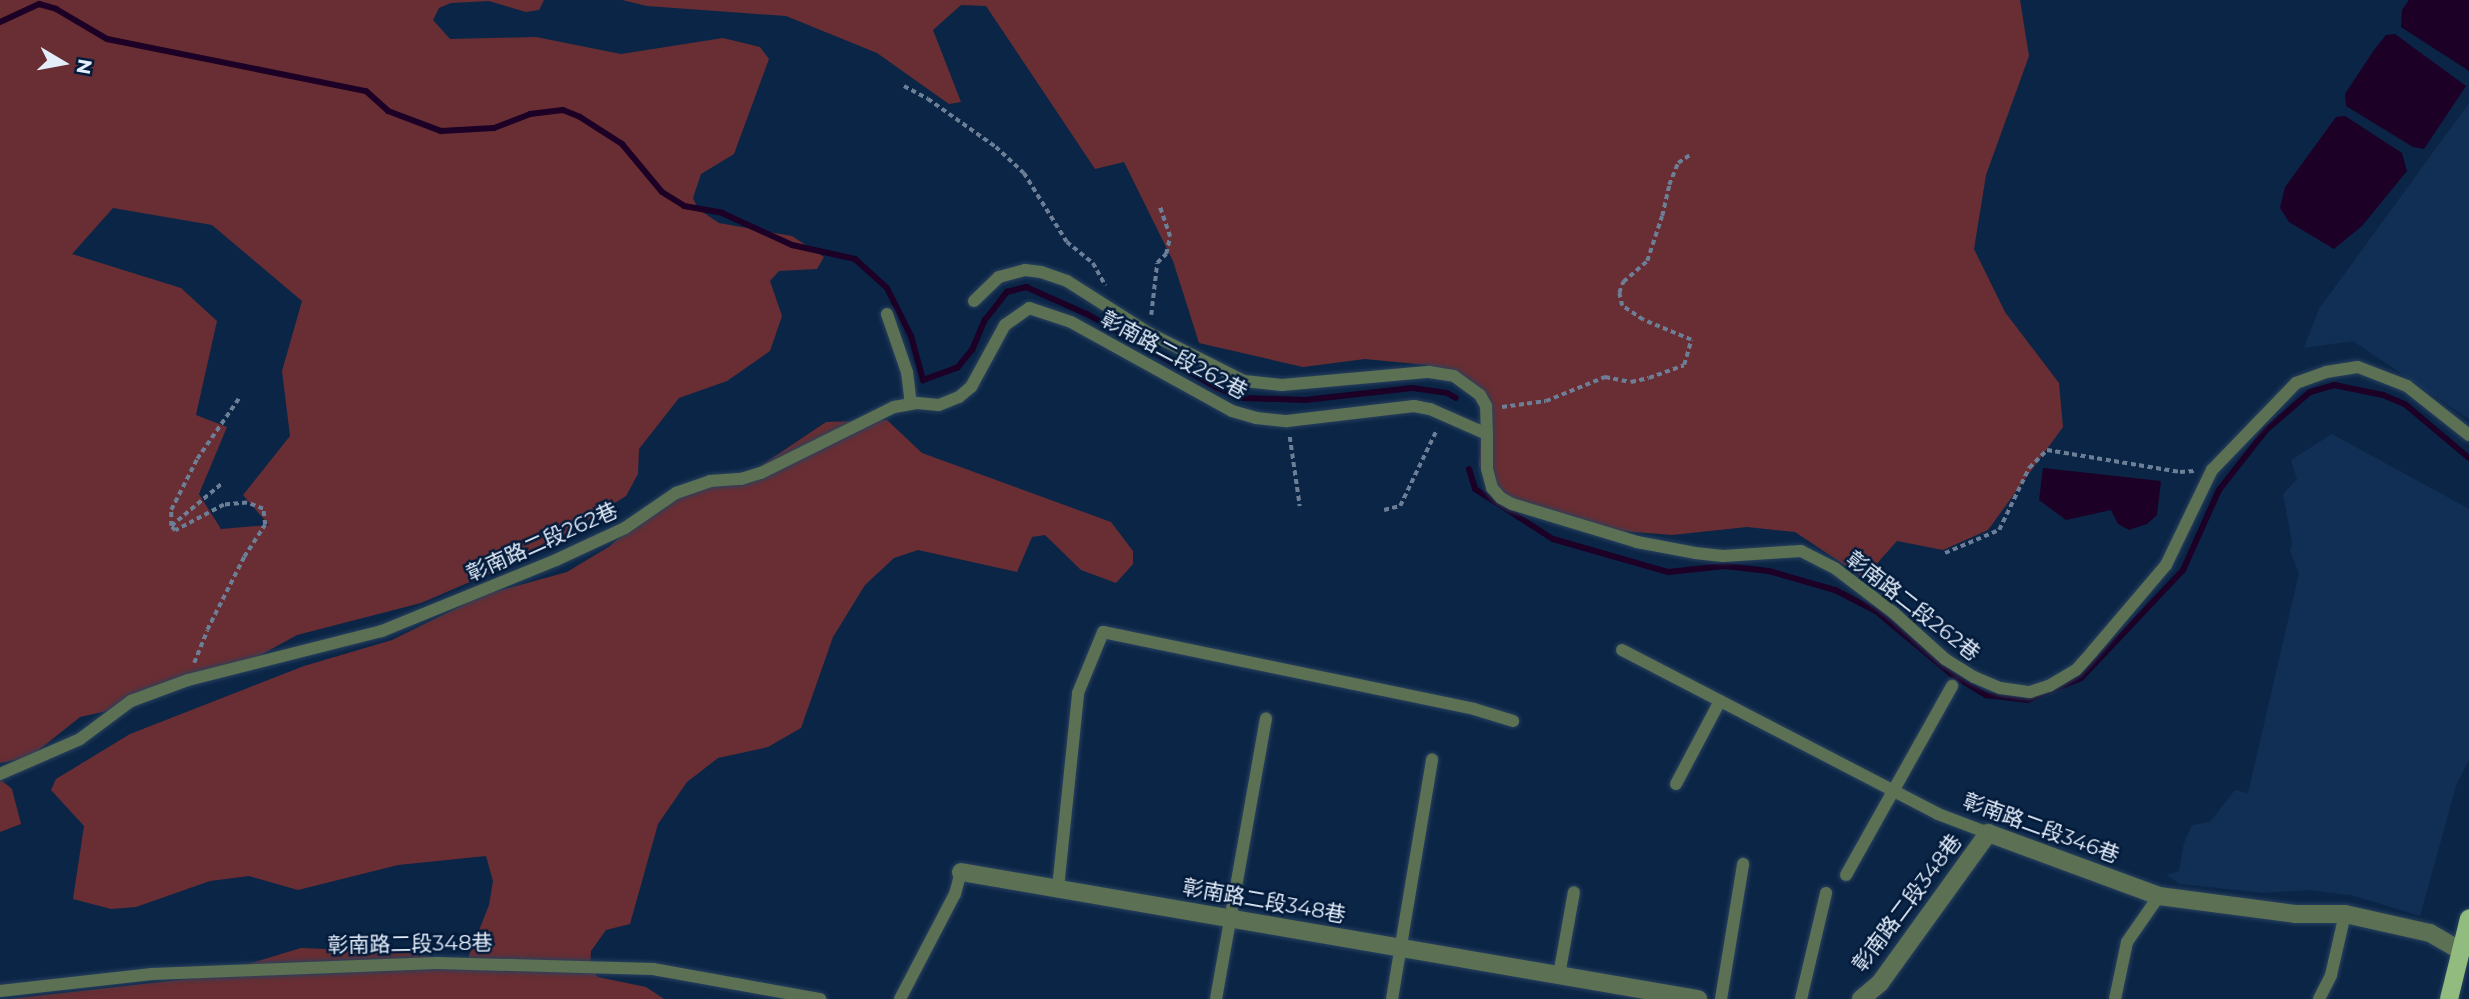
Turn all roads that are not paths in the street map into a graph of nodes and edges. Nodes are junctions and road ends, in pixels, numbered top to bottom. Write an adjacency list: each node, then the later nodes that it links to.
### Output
1 (974, 301): 4 (lane)
2 (887, 314): 3 (lane)
3 (911, 404): 4 (lane, 彰南路二段262巷); 12 (lane, 彰南路二段262巷)
4 (1487, 434): 5 (lane, 彰南路二段262巷)
5 (2469, 435)
6 (1622, 650): 8 (lane, 彰南路二段346巷)
7 (1952, 686): 14 (lane)
8 (1720, 701): 13 (lane); 14 (lane, 彰南路二段346巷)
9 (1266, 718): 25 (lane)
10 (1513, 721): 19 (lane)
11 (1432, 759): 26 (lane)
12 (0, 774)
13 (1676, 784)
14 (1894, 789): 15 (lane, 彰南路二段346巷); 18 (lane)
15 (1988, 833): 22 (street, 彰南路二段346巷); 37 (street, 彰南路二段348巷)
16 (1743, 864): 35 (lane)
17 (961, 872): 19 (street, 彰南路二段348巷); 31 (lane, 彰南路二段348巷)
18 (1846, 875)
19 (1058, 888): 25 (street, 彰南路二段348巷)
20 (1574, 892): 28 (lane)
21 (1826, 894): 36 (lane)
22 (2159, 896): 23 (street, 彰南路二段346巷); 38 (lane)
23 (2345, 915): 27 (street, 彰南路二段346巷); 39 (lane)
24 (2469, 918): 27 (main road)
25 (1232, 919): 26 (street, 彰南路二段348巷); 32 (lane)
26 (1401, 948): 28 (street, 彰南路二段348巷); 33 (lane)
27 (2464, 957): 40 (main road)
28 (1559, 975): 34 (street, 彰南路二段348巷)
29 (0, 991): 30 (lane, 彰南路二段348巷)
30 (820, 999)
31 (900, 999)
32 (1216, 999)
33 (1392, 999)
34 (1698, 999)
35 (1721, 999)
36 (1801, 999)
37 (1861, 999)
38 (2115, 999)
39 (2319, 999)
40 (2449, 999)

